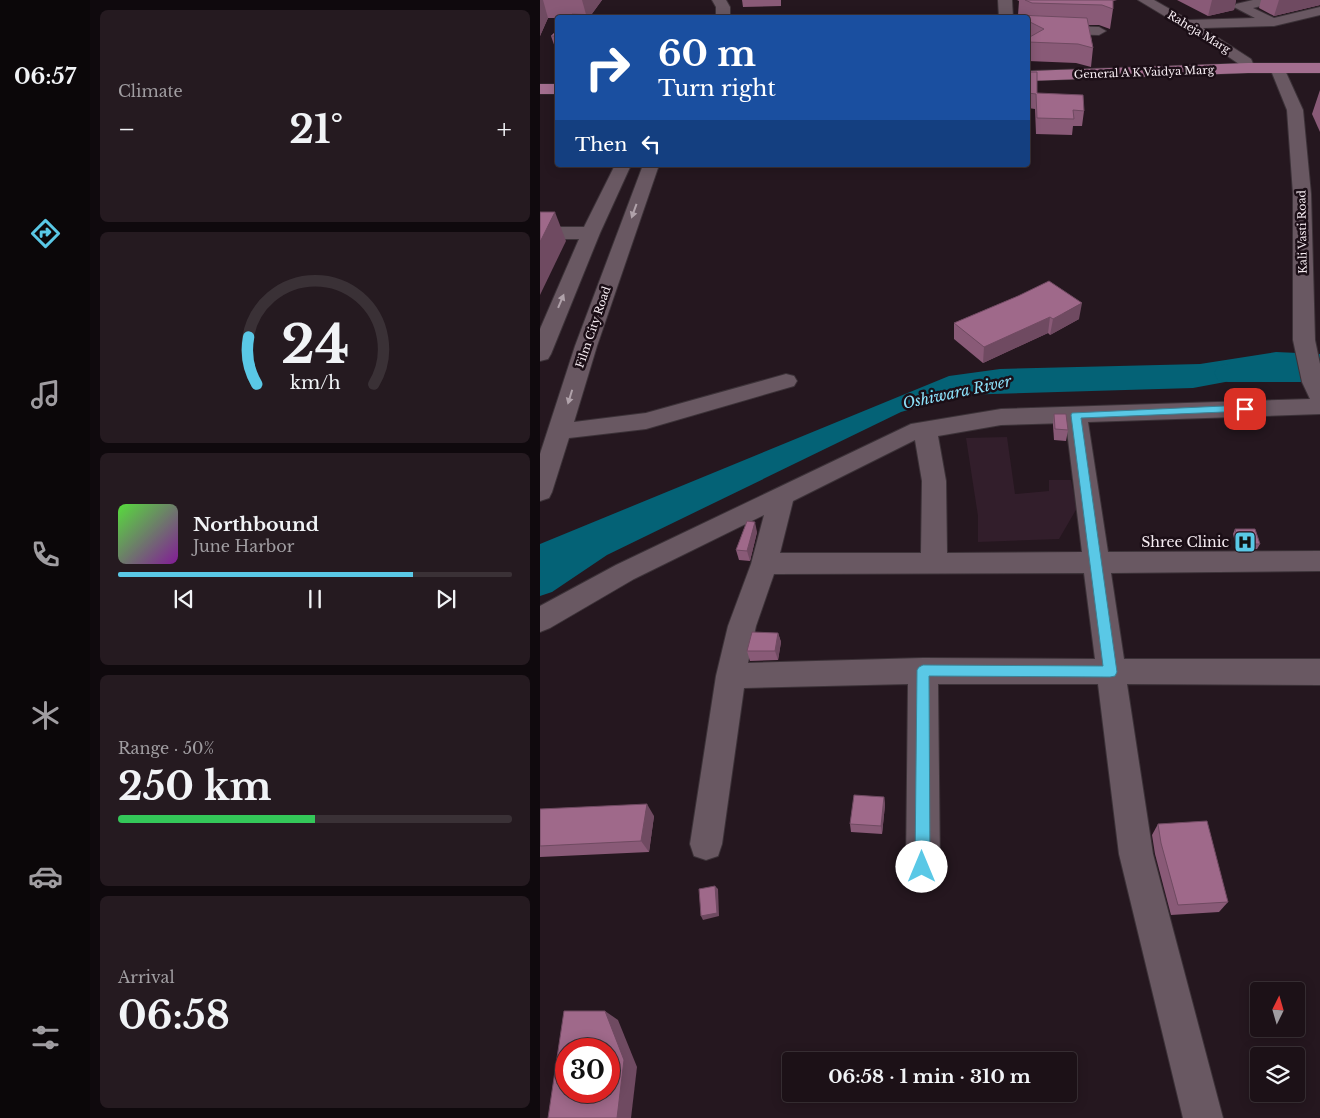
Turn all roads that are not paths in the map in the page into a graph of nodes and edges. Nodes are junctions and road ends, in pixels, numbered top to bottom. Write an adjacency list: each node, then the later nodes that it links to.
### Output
1 (1005, 0): 8 (street)
2 (1145, 0): 10 (street, Raheja Marg)
3 (1172, 0): 6 (street)
4 (1228, 0): 6 (street)
5 (1268, 0): 6 (street)
6 (1245, 8): 9 (street)
7 (1320, 11): 9 (street)
8 (1006, 15)
9 (1274, 22): 10 (street)
10 (1187, 24): 13 (street, Raheja Marg)
11 (1030, 29): 12 (street)
12 (1099, 31)
13 (1254, 68): 15 (main road, General A K Vaidya Marg); 17 (main road, General A K Vaidya Marg)
14 (1320, 68): 15 (main road, General A K Vaidya Marg)
15 (1278, 69): 16 (main road, General A K Vaidya Marg); 24 (street, Kali Vasti Road)
16 (1320, 73)
17 (1030, 76)
18 (540, 81): 19 (main road)
19 (555, 81)
20 (540, 89): 21 (main road)
21 (555, 89)
22 (622, 167): 26 (street)
23 (650, 167): 27 (street, Film City Road, one-way to 27)
24 (1311, 195): 30 (street, Kali Vasti Road)
25 (540, 233): 26 (street)
26 (591, 233): 28 (street, one-way to 26)
27 (586, 346): 28 (street); 34 (street, Film City Road, one-way to 34)
28 (541, 349)
29 (786, 381): 34 (street)
30 (1317, 390)
31 (1320, 406): 32 (street)
32 (1076, 415): 33 (street); 38 (street)
33 (925, 430): 36 (street); 39 (street)
34 (559, 431): 35 (street, Film City Road)
35 (540, 492)
36 (782, 495): 40 (street); 41 (street)
37 (1320, 561): 38 (street)
38 (1095, 562): 39 (street); 43 (street)
39 (934, 563): 40 (street)
40 (764, 564): 45 (street)
41 (540, 620)
42 (923, 670): 43 (street); 45 (street); 47 (street)
43 (1110, 672): 44 (street); 48 (street)
44 (1320, 672)
45 (731, 676): 46 (street)
46 (706, 844)
47 (922, 867)
48 (1203, 1118)

